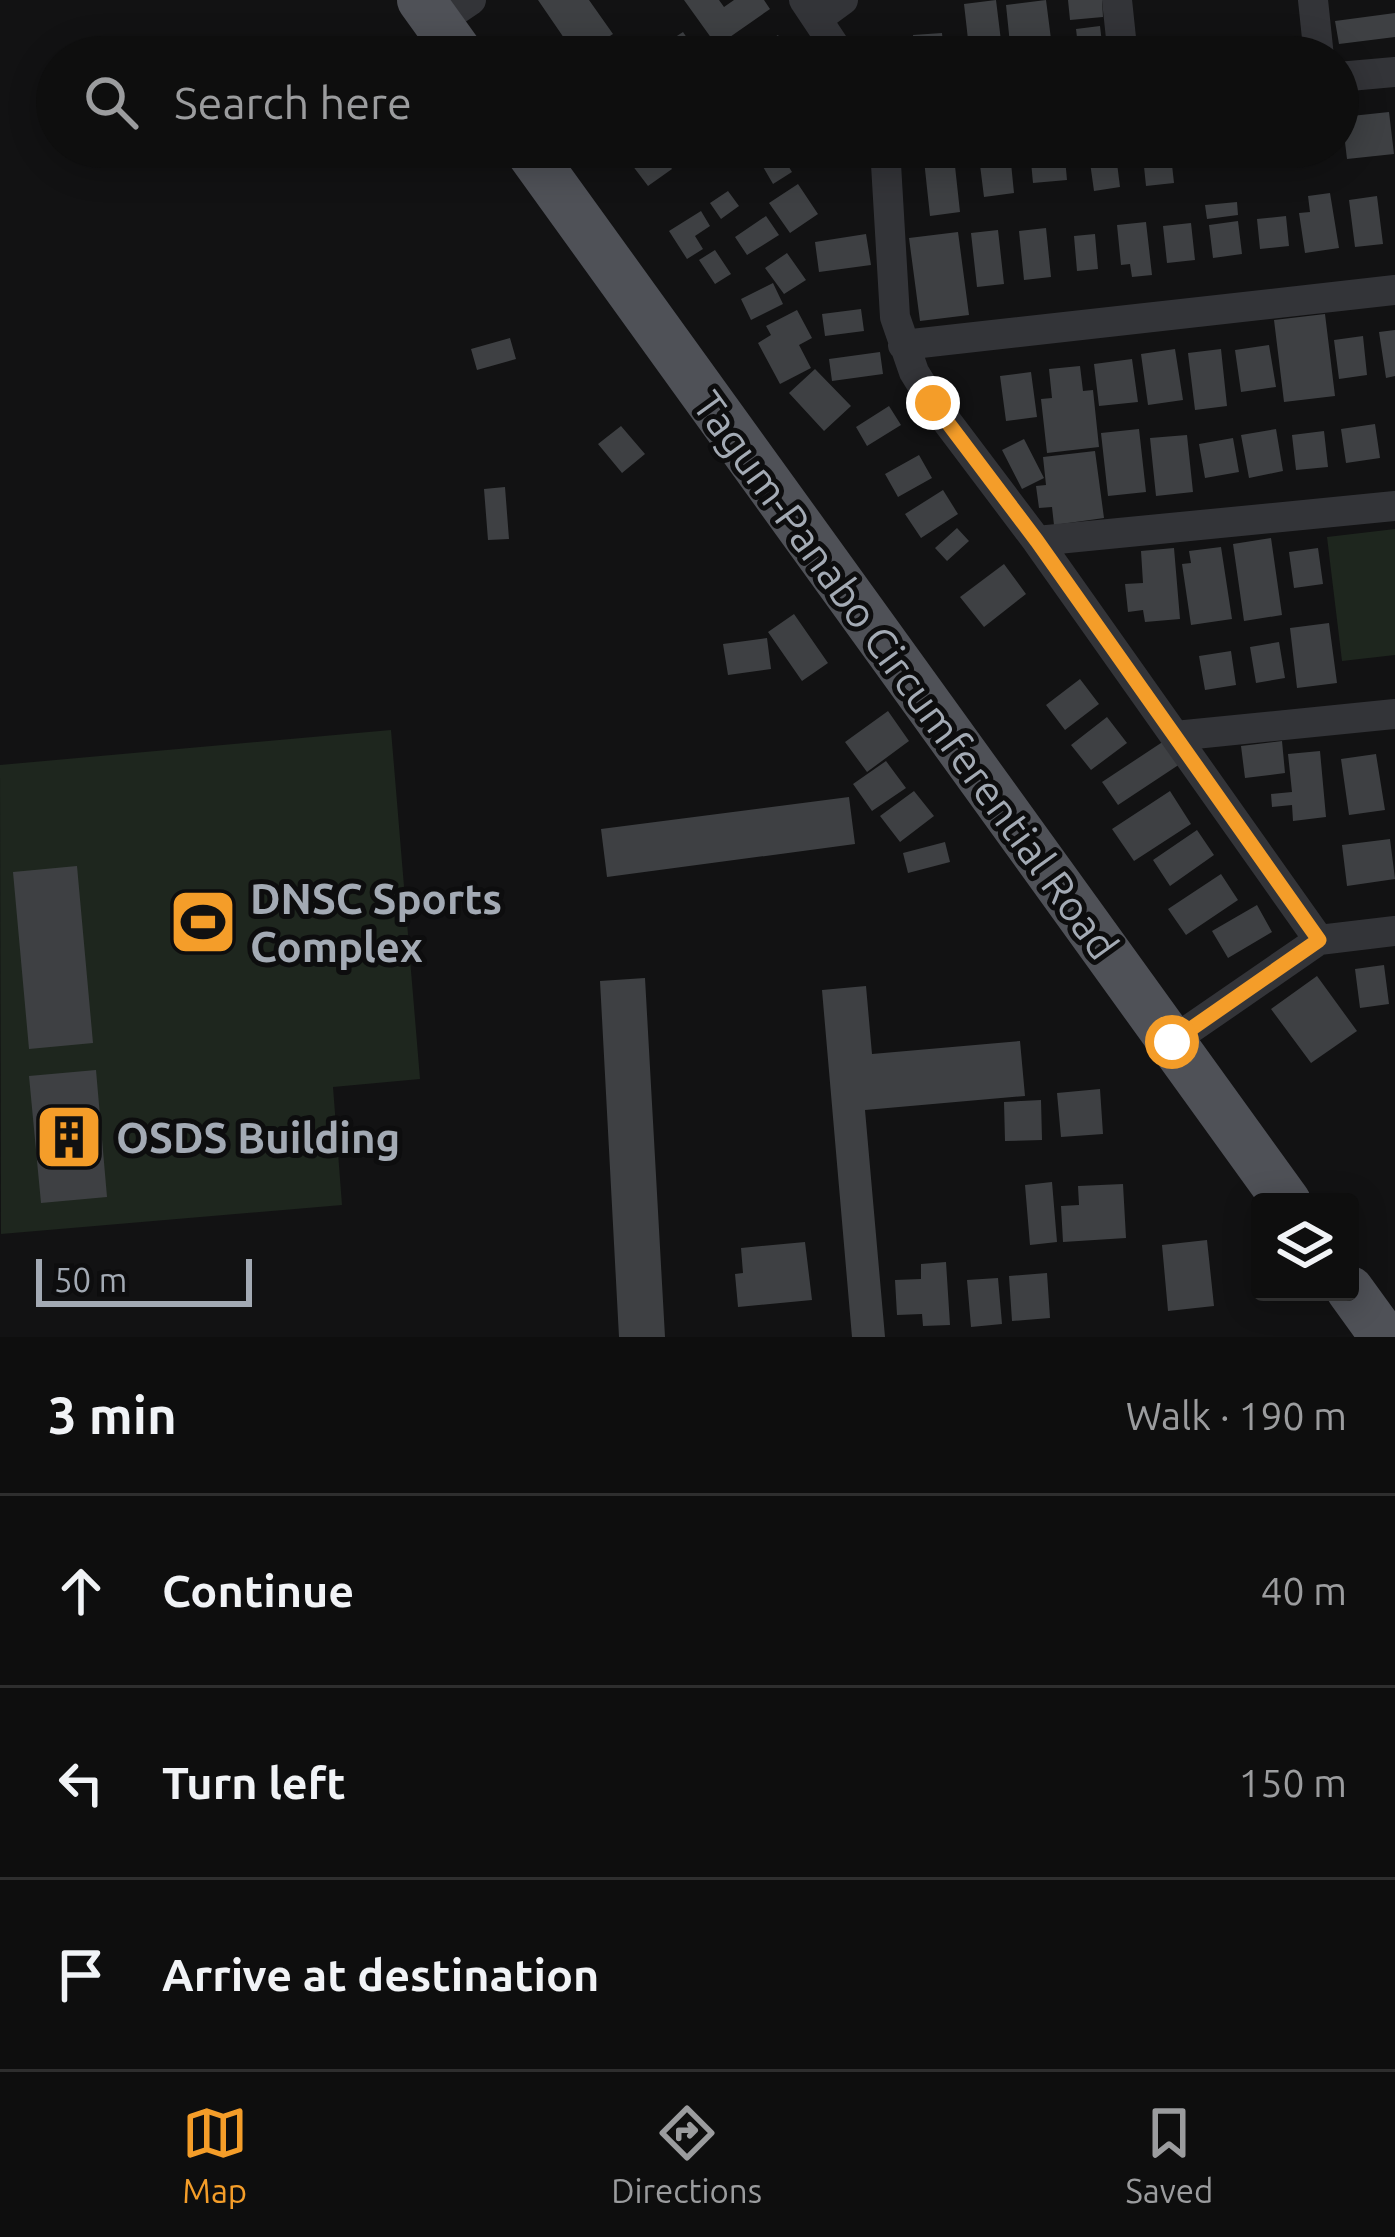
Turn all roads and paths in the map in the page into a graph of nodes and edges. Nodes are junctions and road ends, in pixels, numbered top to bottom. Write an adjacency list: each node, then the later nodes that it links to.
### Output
1 (842, 0): 4 (street)
2 (1117, 0): 6 (street)
3 (1313, 0): 7 (street)
4 (810, 10): 5 (street)
5 (828, 36)
6 (1121, 36)
7 (1317, 36)
8 (1395, 72): 9 (street)
9 (1359, 75)
10 (541, 168): 20 (main road, Tagum-Panabo Circumferential Road)
11 (886, 168): 13 (street)
12 (1395, 290): 13 (street)
13 (902, 345): 15 (street)
14 (1395, 506): 15 (street)
15 (1037, 541): 17 (street)
16 (1395, 714): 17 (street)
17 (1175, 736): 19 (street)
18 (1395, 931): 19 (street)
19 (1319, 940): 20 (street)
20 (1172, 1042): 21 (main road, Tagum-Panabo Circumferential Road)
21 (1280, 1193)
22 (1358, 1301): 23 (main road)
23 (1384, 1337)

